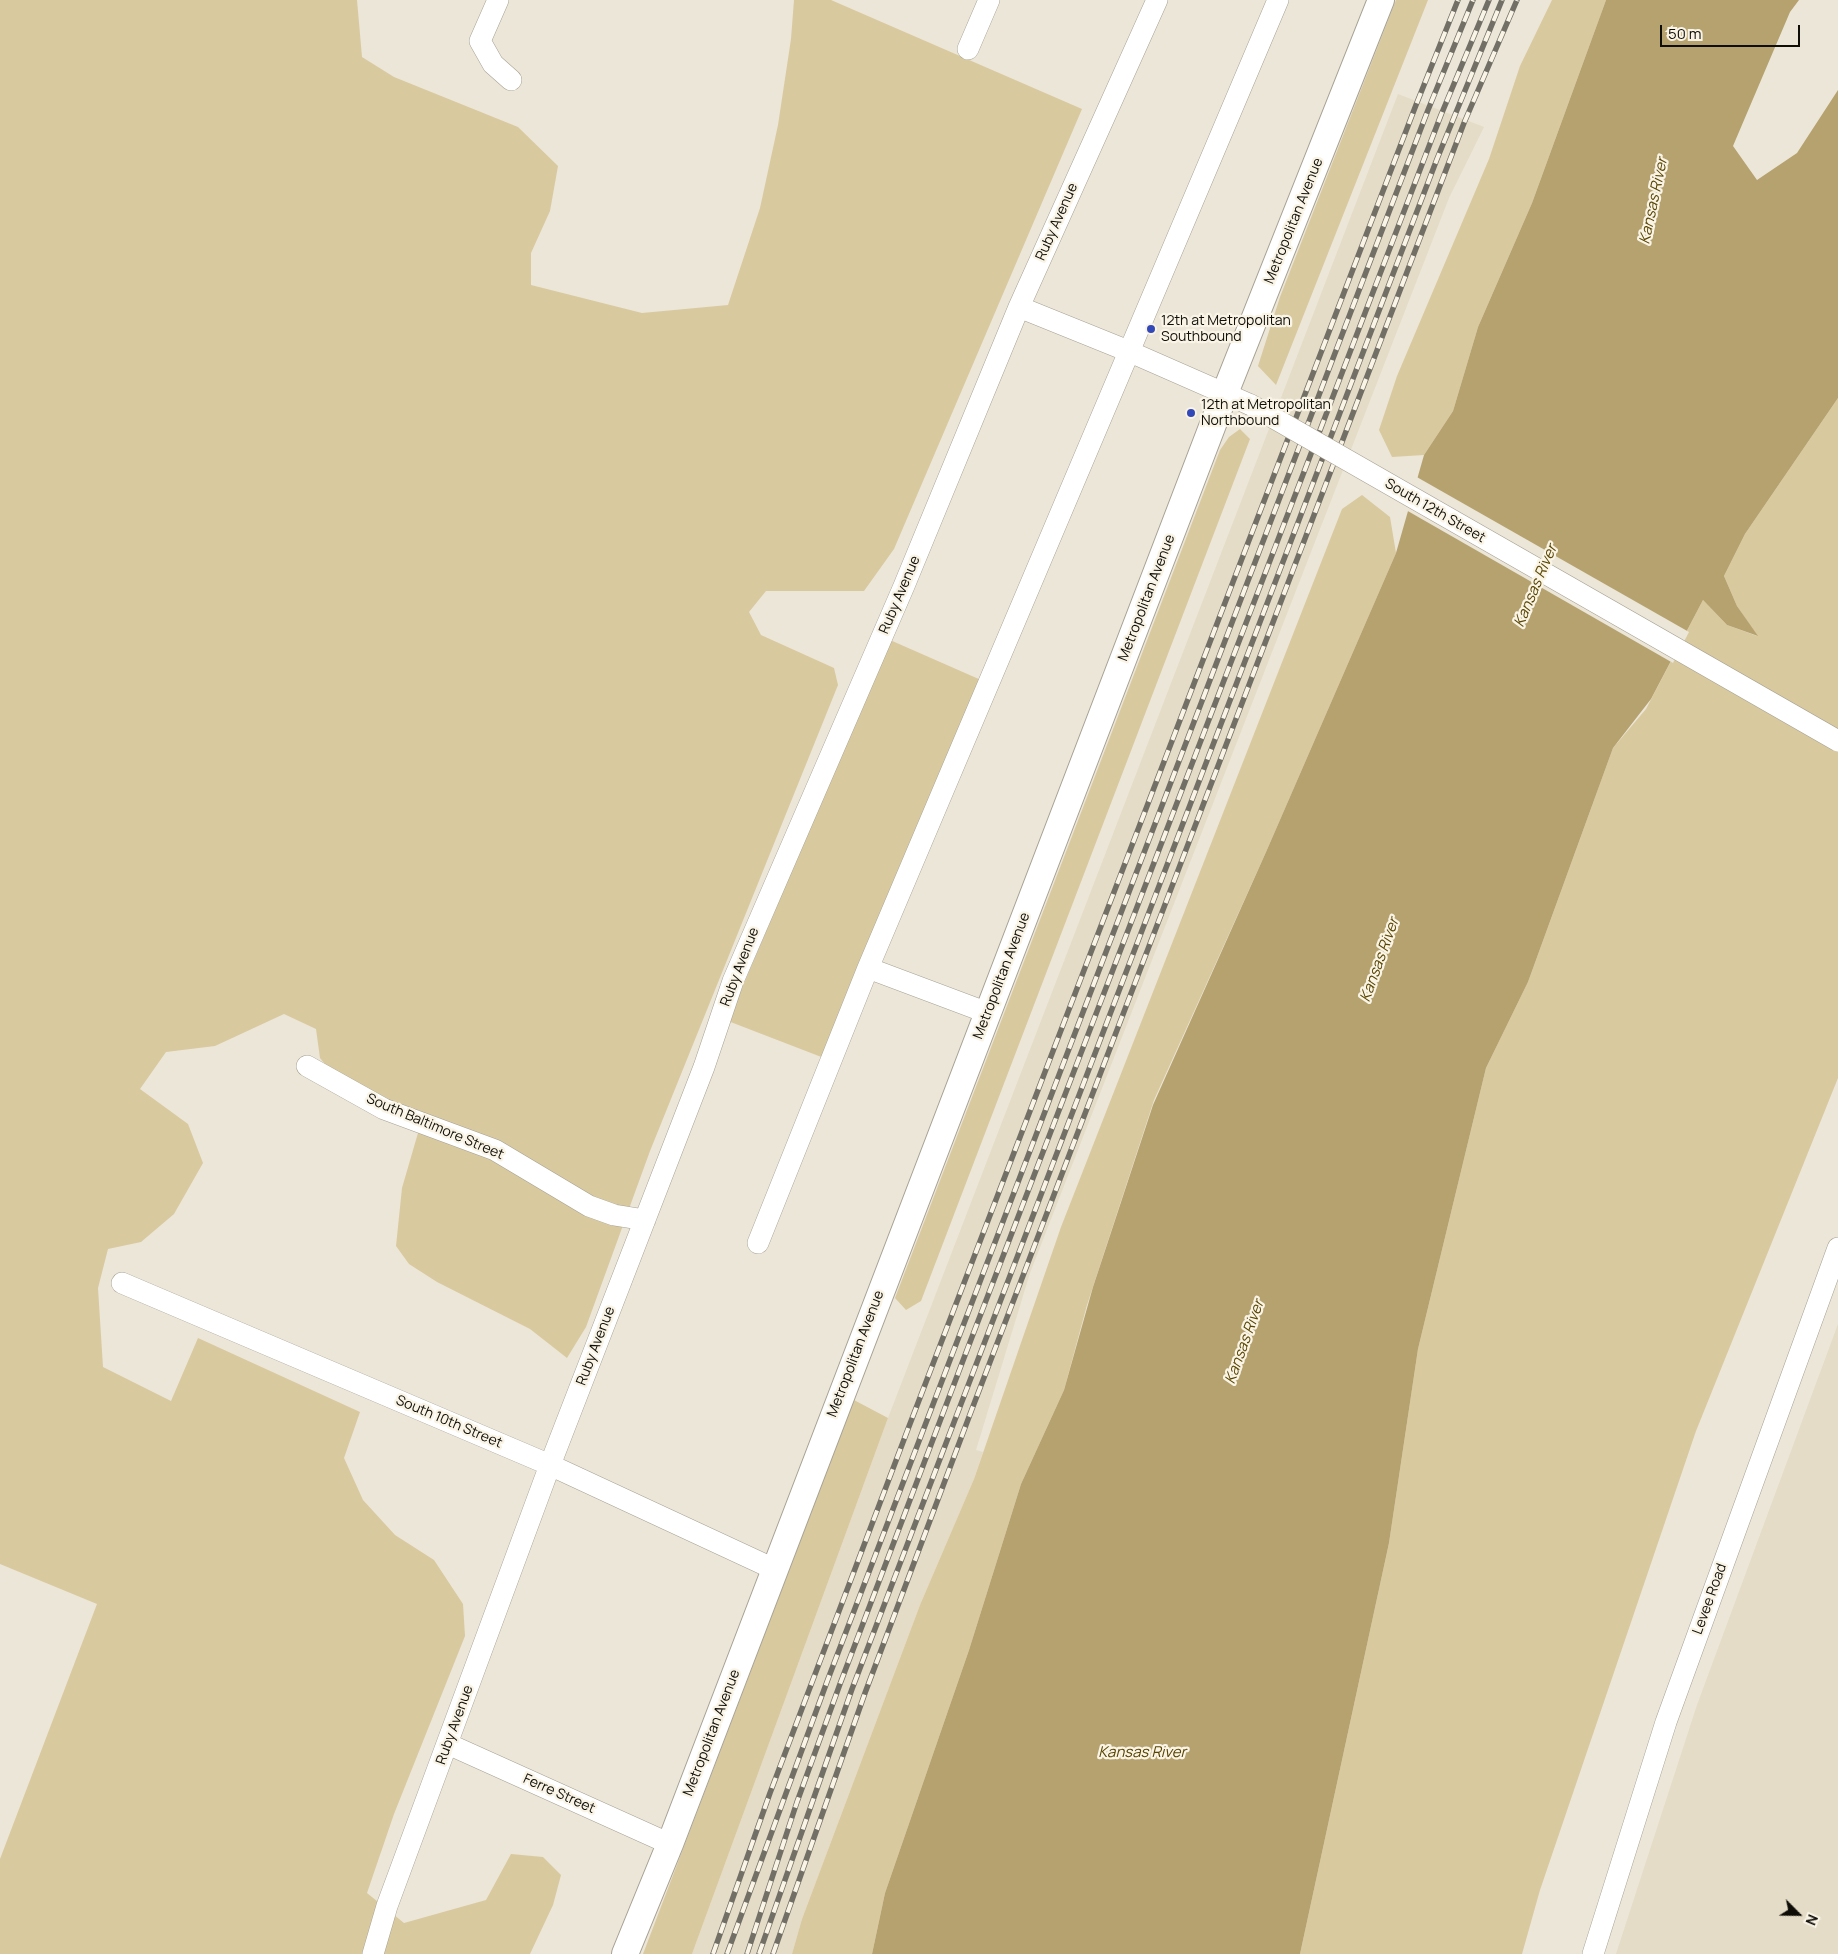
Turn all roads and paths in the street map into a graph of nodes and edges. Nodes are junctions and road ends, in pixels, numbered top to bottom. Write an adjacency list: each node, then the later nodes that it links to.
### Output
1 (498, 0): 7 (street)
2 (989, 0): 6 (street)
3 (1157, 0): 8 (street, Ruby Avenue)
4 (1278, 0): 9 (street)
5 (1381, 0): 10 (main road, Metropolitan Avenue)
6 (968, 49)
7 (511, 80)
8 (1019, 307): 9 (street, South 12th Street); 15 (street, Ruby Avenue)
9 (1128, 351): 10 (street, South 12th Street); 12 (street)
10 (1225, 393): 11 (street, South 12th Street, bridge); 13 (main road, Metropolitan Avenue)
11 (1838, 741)
12 (868, 968): 13 (street); 16 (street)
13 (988, 1013): 20 (main road, Metropolitan Avenue)
14 (307, 1066): 15 (street, South Baltimore Street)
15 (645, 1220): 19 (street, Ruby Avenue)
16 (758, 1244)
17 (1838, 1248): 25 (street, Levee Road)
18 (122, 1283): 19 (street, South 10th Street)
19 (550, 1465): 20 (street, South 10th Street); 21 (street, Ruby Avenue)
20 (774, 1569): 22 (main road, Metropolitan Avenue)
21 (448, 1744): 22 (street, Ferre Street); 23 (street, Ruby Avenue)
22 (670, 1844): 24 (main road, Metropolitan Avenue)
23 (373, 1954)
24 (625, 1954)
25 (1593, 1954)

